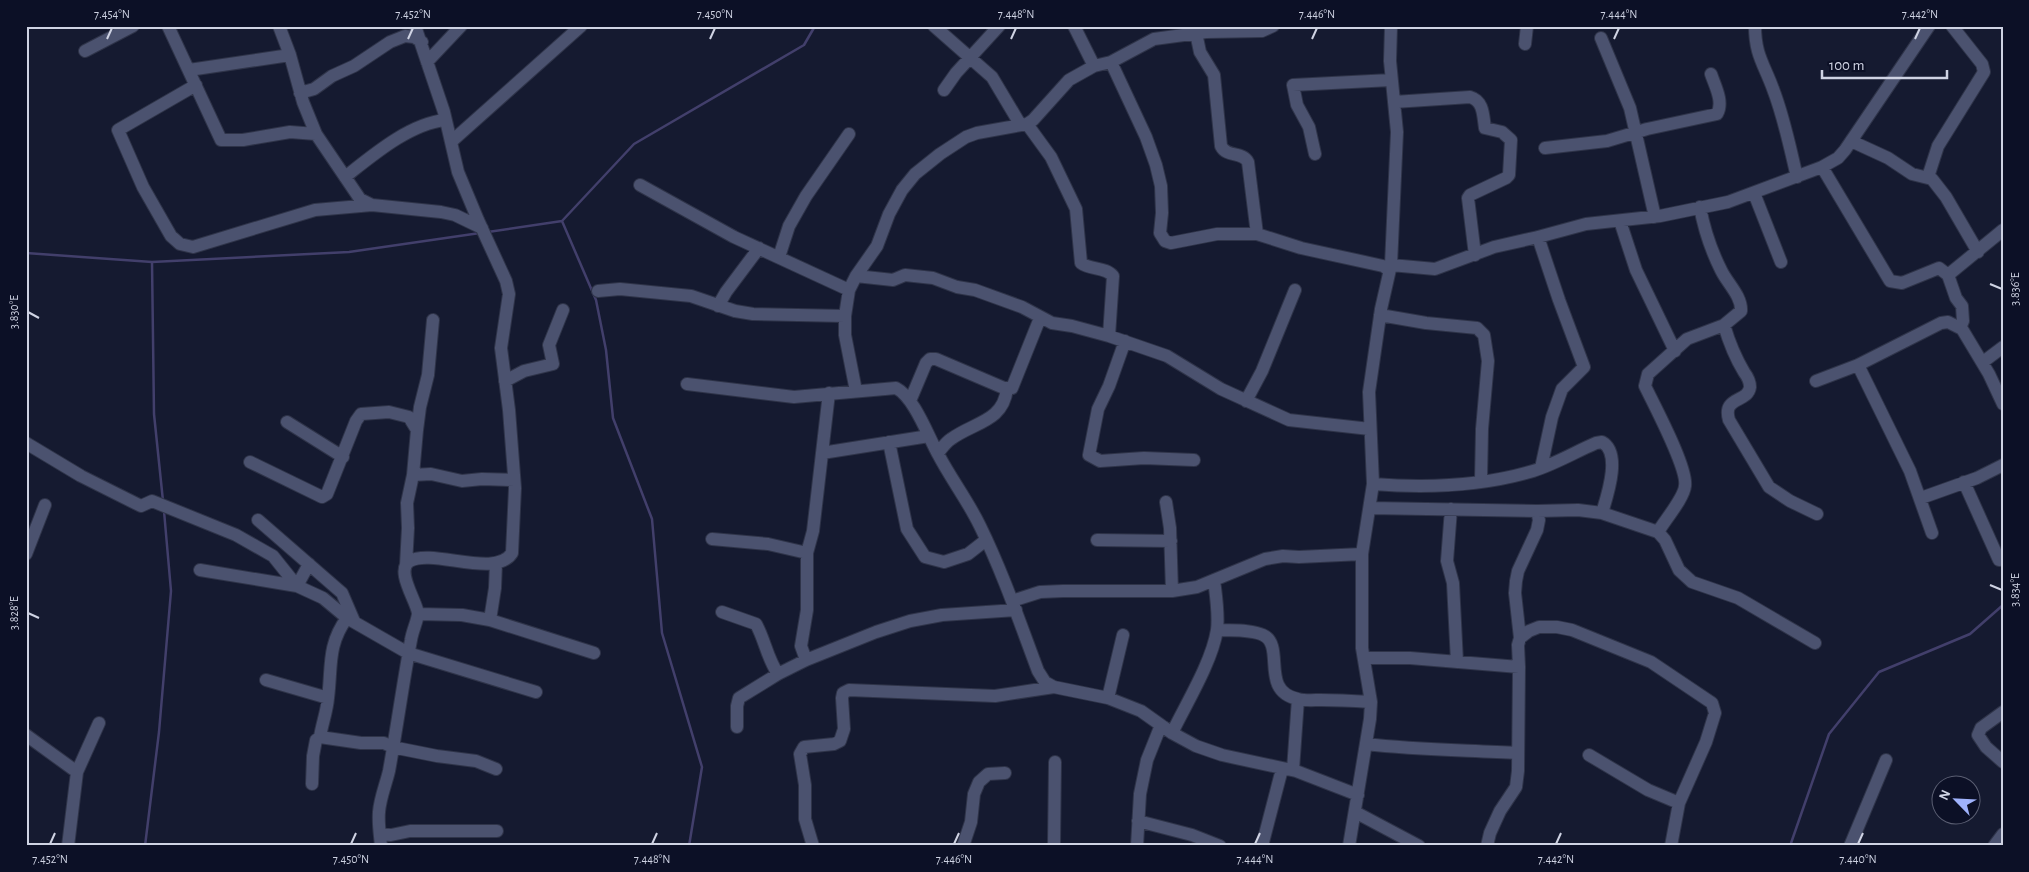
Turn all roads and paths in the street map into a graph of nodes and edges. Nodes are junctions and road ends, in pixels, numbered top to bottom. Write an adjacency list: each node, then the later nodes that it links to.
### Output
1 (132, 26): 20 (street)
2 (168, 26): 26 (street)
3 (279, 26): 21 (street)
4 (415, 26): 18 (street)
5 (461, 26): 23 (street)
6 (581, 26): 38 (street)
7 (934, 26): 22 (street)
8 (999, 26): 22 (street)
9 (1074, 26): 25 (street)
10 (1272, 26): 16 (street)
11 (1391, 26): 28 (street)
12 (1527, 26): 19 (street)
13 (1755, 26): 44 (street)
14 (1929, 26): 39 (street)
15 (1952, 26): 45 (street)
16 (1196, 33): 24 (street); 54 (street)
17 (1601, 38): 37 (street)
18 (422, 42): 23 (street); 31 (street)
19 (1525, 44)
20 (85, 51)
21 (290, 55): 26 (street); 31 (street)
22 (969, 58): 30 (street); 34 (street)
23 (426, 62): 33 (street)
24 (1111, 62): 25 (street); 54 (street)
25 (1094, 66): 34 (street)
26 (189, 70): 29 (street)
27 (1711, 74): 37 (street)
28 (1391, 80): 32 (street); 41 (street)
29 (196, 85): 35 (street); 48 (street)
30 (944, 90)
31 (300, 93): 35 (street)
32 (1394, 102): 58 (street); 61 (street)
33 (446, 120): 38 (street); 43 (street)
34 (1024, 124): 63 (street); 75 (street)
35 (316, 134): 43 (street)
36 (849, 134): 59 (street)
37 (1636, 134): 40 (street); 50 (street)
38 (452, 141): 52 (street)
39 (1851, 141): 42 (street); 45 (street)
40 (1545, 148)
41 (1315, 154)
42 (1822, 167): 44 (street); 62 (street)
43 (345, 177): 48 (street)
44 (1797, 177): 47 (street)
45 (1928, 177): 57 (street)
46 (640, 185): 56 (street)
47 (1754, 193): 49 (street); 60 (street)
48 (372, 205): 52 (street)
49 (1700, 207): 50 (street); 73 (street)
50 (1655, 217): 51 (street)
51 (1620, 221): 55 (street); 78 (street)
52 (482, 228): 81 (street)
53 (2003, 230): 57 (street)
54 (1257, 234): 61 (street)
55 (1538, 237): 58 (street); 102 (street)
56 (759, 248): 59 (street); 67 (street)
57 (1978, 252): 62 (street)
58 (1475, 255): 61 (street)
59 (779, 257): 64 (street)
60 (1781, 262)
61 (1390, 268): 69 (street)
62 (1948, 275): 74 (street)
63 (856, 276): 64 (street); 71 (street)
64 (850, 290): 70 (street)
65 (1295, 290): 88 (street)
66 (598, 292): 67 (street)
67 (718, 306): 70 (street)
68 (563, 310): 81 (street)
69 (1380, 315): 91 (street); 105 (street)
70 (845, 316): 85 (street)
71 (1040, 318): 75 (street); 84 (street)
72 (433, 320): 92 (street)
73 (1724, 325): 78 (street); 115 (street)
74 (1960, 328): 79 (street); 80 (street)
75 (1109, 336): 76 (street)
76 (1125, 341): 88 (street); 99 (street)
77 (2003, 347): 79 (street)
78 (1674, 351): 117 (street)
79 (1983, 362): 89 (street)
80 (1858, 365): 82 (street); 108 (street)
81 (505, 381): 104 (street)
82 (1816, 381)
83 (687, 384): 86 (street)
84 (1007, 389): 87 (street); 97 (street)
85 (856, 391): 86 (street); 87 (street)
86 (829, 393): 96 (street)
87 (910, 401): 93 (street)
88 (1246, 401): 91 (street)
89 (2003, 404)
90 (288, 422): 98 (street)
91 (1370, 429): 107 (street)
92 (417, 430): 98 (street); 103 (street)
93 (929, 436): 94 (street); 97 (street)
94 (889, 442): 96 (street); 120 (street)
95 (26, 443): 132 (street)
96 (822, 453): 123 (street)
97 (938, 453): 120 (street)
98 (343, 457): 100 (street)
99 (1194, 460)
100 (250, 462)
101 (2003, 464): 106 (street)
102 (1541, 468): 105 (street); 114 (street)
103 (413, 475): 104 (street); 129 (street)
104 (514, 480): 127 (street)
105 (1481, 480): 107 (street)
106 (1964, 482): 108 (street); 126 (street)
107 (1373, 484): 111 (street)
108 (1921, 498): 118 (street)
109 (1166, 502): 122 (street)
110 (45, 505): 124 (street)
111 (1370, 508): 112 (street); 125 (street)
112 (1451, 509): 113 (street); 147 (street)
113 (1537, 511): 114 (street); 141 (street)
114 (1602, 513): 117 (street)
115 (1817, 514)
116 (258, 520): 128 (street)
117 (1658, 532): 142 (street)
118 (1932, 533)
119 (712, 539): 123 (street)
120 (986, 540): 134 (street)
121 (1097, 540): 122 (street)
122 (1171, 541): 133 (street)
123 (807, 553): 146 (street)
124 (26, 554)
125 (1362, 554): 131 (street); 145 (street)
126 (1999, 560)
127 (496, 562): 129 (street); 138 (street)
128 (310, 564): 132 (street); 137 (street)
129 (406, 565): 136 (street)
130 (200, 570): 132 (street)
131 (1214, 580): 133 (street); 139 (street)
132 (297, 586): 137 (street)
133 (1172, 591): 134 (street)
134 (1014, 606): 146 (street); 151 (street)
135 (722, 612): 149 (street)
136 (418, 614): 138 (street); 143 (street)
137 (350, 619): 143 (street); 153 (street)
138 (490, 620): 144 (street)
139 (1217, 630): 155 (street); 160 (street)
140 (1123, 635): 154 (street)
141 (1520, 638): 148 (street); 176 (street)
142 (1815, 643)
143 (408, 653): 152 (street); 164 (street)
144 (594, 653)
145 (1364, 658): 147 (street); 156 (street)
146 (806, 660): 149 (street)
147 (1457, 662): 148 (street)
148 (1520, 667): 165 (street)
149 (778, 674): 159 (street)
150 (266, 680): 153 (street)
151 (1054, 687): 154 (street); 183 (street)
152 (536, 692)
153 (328, 698): 162 (street)
154 (1108, 698): 160 (street)
155 (1298, 700): 156 (street); 171 (street)
156 (1371, 702): 163 (street)
157 (2003, 712): 169 (street)
158 (99, 723): 172 (street)
159 (737, 727)
160 (1167, 729): 171 (street); 178 (street)
161 (26, 735): 172 (street)
162 (320, 737): 164 (street); 174 (street)
163 (1366, 744): 165 (street); 175 (street)
164 (392, 747): 170 (street); 181 (street)
165 (1518, 754): 191 (street)
166 (1589, 755): 176 (street)
167 (1886, 760): 193 (street)
168 (1055, 762): 185 (street)
169 (2003, 762)
170 (496, 769)
171 (1288, 769): 175 (street); 188 (street)
172 (77, 772): 182 (street)
173 (1006, 773): 184 (street)
174 (312, 784)
175 (1358, 795): 177 (street)
176 (1679, 803): 192 (street)
177 (1355, 812): 189 (street); 190 (street)
178 (1138, 821): 186 (street); 187 (street)
179 (497, 831): 181 (street)
180 (2003, 834): 194 (street)
181 (380, 840)
182 (68, 846)
183 (813, 846)
184 (963, 846)
185 (1054, 846)
186 (1137, 846)
187 (1220, 846)
188 (1262, 846)
189 (1350, 846)
190 (1419, 846)
191 (1487, 846)
192 (1671, 846)
193 (1850, 846)
194 (1994, 846)

